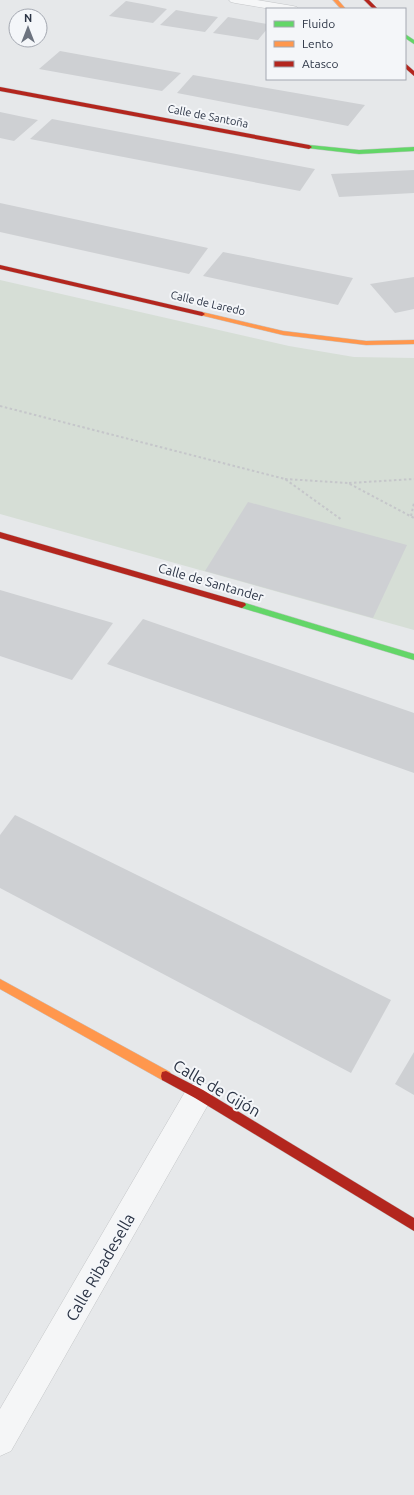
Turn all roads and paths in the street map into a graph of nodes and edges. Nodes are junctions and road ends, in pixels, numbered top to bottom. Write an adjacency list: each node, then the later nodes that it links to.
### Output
1 (235, 0): 4 (street)
2 (335, 0): 5 (street)
3 (366, 0): 6 (street)
4 (287, 8)
5 (343, 8)
6 (375, 8)
7 (406, 36): 8 (street)
8 (414, 43)
9 (406, 67): 10 (street)
10 (414, 74)
11 (0, 89): 12 (street, Calle de Santoña)
12 (414, 149)
13 (0, 267): 14 (street, Calle de Laredo)
14 (414, 342)
15 (0, 406): 16 (path)
16 (285, 478): 18 (path); 21 (path)
17 (414, 479): 18 (path)
18 (348, 483): 20 (path)
19 (414, 503): 20 (path)
20 (413, 517)
21 (342, 520)
22 (0, 535): 23 (street, Calle de Santander)
23 (414, 657)
24 (0, 984): 25 (street, Calle de Gijón)
25 (199, 1094): 26 (street, Calle de Gijón); 27 (street, Calle Ribadesella)
26 (414, 1226)
27 (0, 1440)

